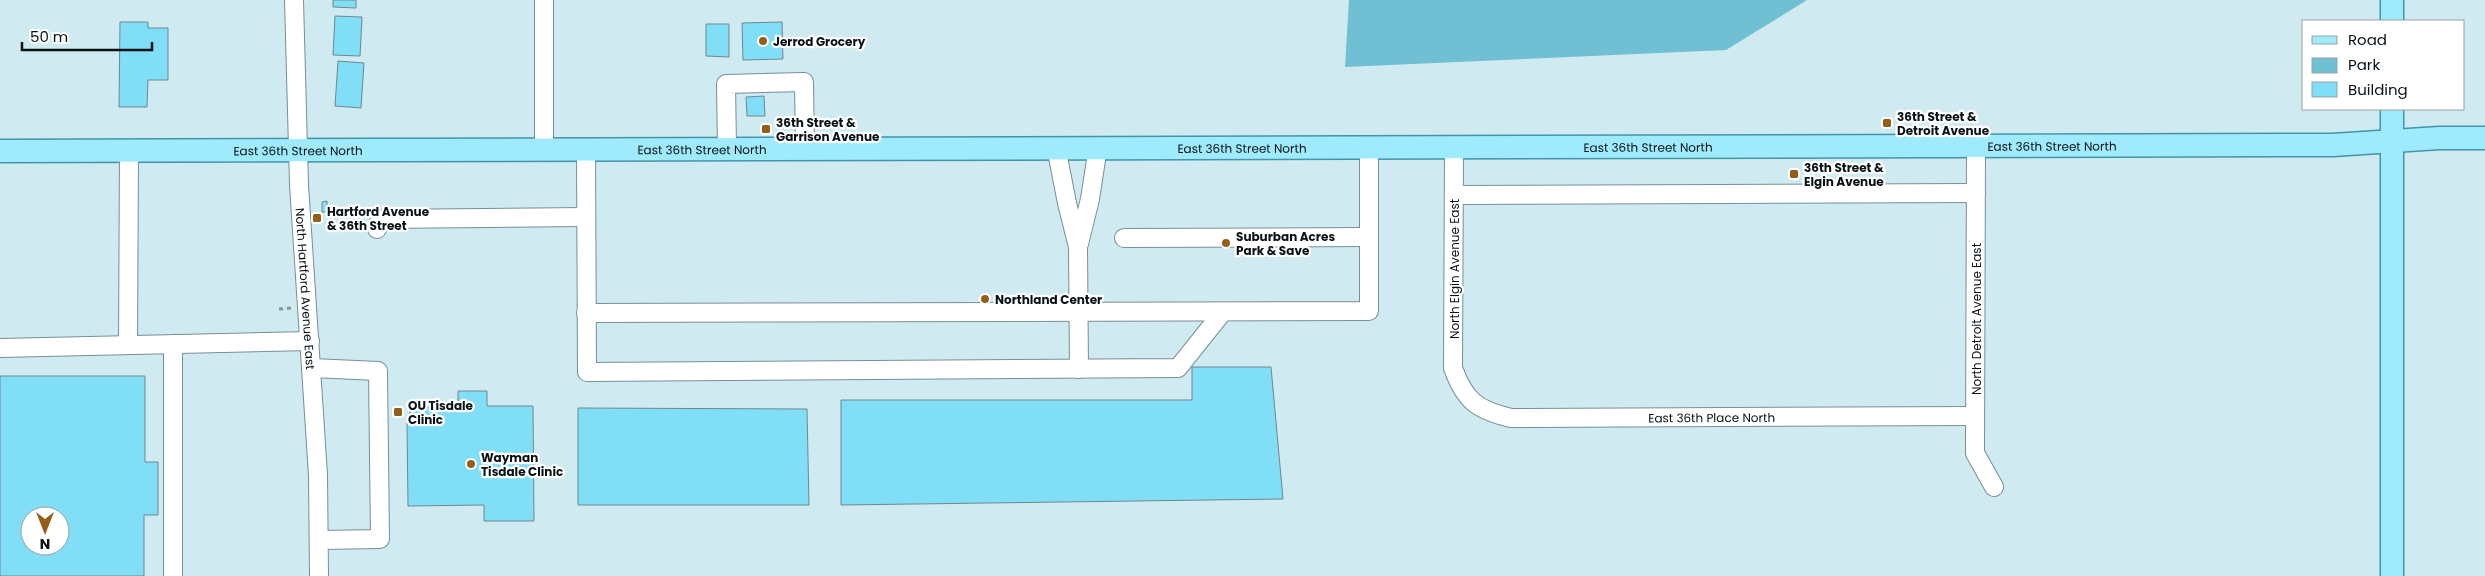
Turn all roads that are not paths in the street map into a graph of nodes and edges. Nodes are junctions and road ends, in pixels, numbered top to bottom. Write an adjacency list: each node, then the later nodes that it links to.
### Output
1 (294, 0): 17 (street, North Hartford Avenue East)
2 (544, 0): 12 (street)
3 (2392, 0): 4 (main road)
4 (2392, 20)
5 (2392, 110): 7 (main road)
6 (2485, 138): 7 (main road, East 36th Street North)
7 (2392, 142): 8 (main road, East 36th Street North); 42 (main road)
8 (1976, 146): 16 (main road, East 36th Street North); 20 (street, North Detroit Avenue East)
9 (1056, 147): 10 (main road, East 36th Street North); 15 (main road, East 36th Street North); 26 (street)
10 (1098, 147): 11 (main road, East 36th Street North); 26 (street)
11 (1369, 147): 16 (main road, East 36th Street North); 24 (street)
12 (544, 148): 13 (main road, East 36th Street North); 17 (main road, East 36th Street North)
13 (586, 148): 14 (main road, East 36th Street North); 22 (street)
14 (727, 148): 15 (main road, East 36th Street North); 15 (street)
15 (805, 148)
16 (1454, 148): 21 (street, North Elgin Avenue East)
17 (297, 149): 18 (main road, East 36th Street North); 30 (street, North Hartford Avenue East)
18 (129, 150): 19 (main road, East 36th Street North); 32 (street)
19 (0, 151)
20 (1976, 193): 21 (street); 37 (street, North Detroit Avenue East)
21 (1454, 195): 36 (street, North Elgin Avenue East)
22 (586, 217): 23 (street); 28 (street)
23 (377, 229)
24 (1369, 237): 25 (street); 29 (street)
25 (1124, 238)
26 (1078, 247): 27 (street)
27 (1079, 311): 28 (street); 29 (street); 35 (street)
28 (586, 313): 35 (street)
29 (1222, 313): 35 (street)
30 (310, 342): 31 (street); 34 (street, North Hartford Avenue East)
31 (173, 344): 32 (street); 40 (street)
32 (128, 345): 33 (street)
33 (0, 348)
34 (312, 368): 39 (street, North Hartford Avenue East); 39 (street)
35 (1080, 369)
36 (1460, 388): 37 (street, East 36th Place North)
37 (1975, 416): 38 (street, North Detroit Avenue East)
38 (1994, 487)
39 (320, 540): 41 (street, North Hartford Avenue East)
40 (173, 576)
41 (319, 576)
42 (2392, 576)

